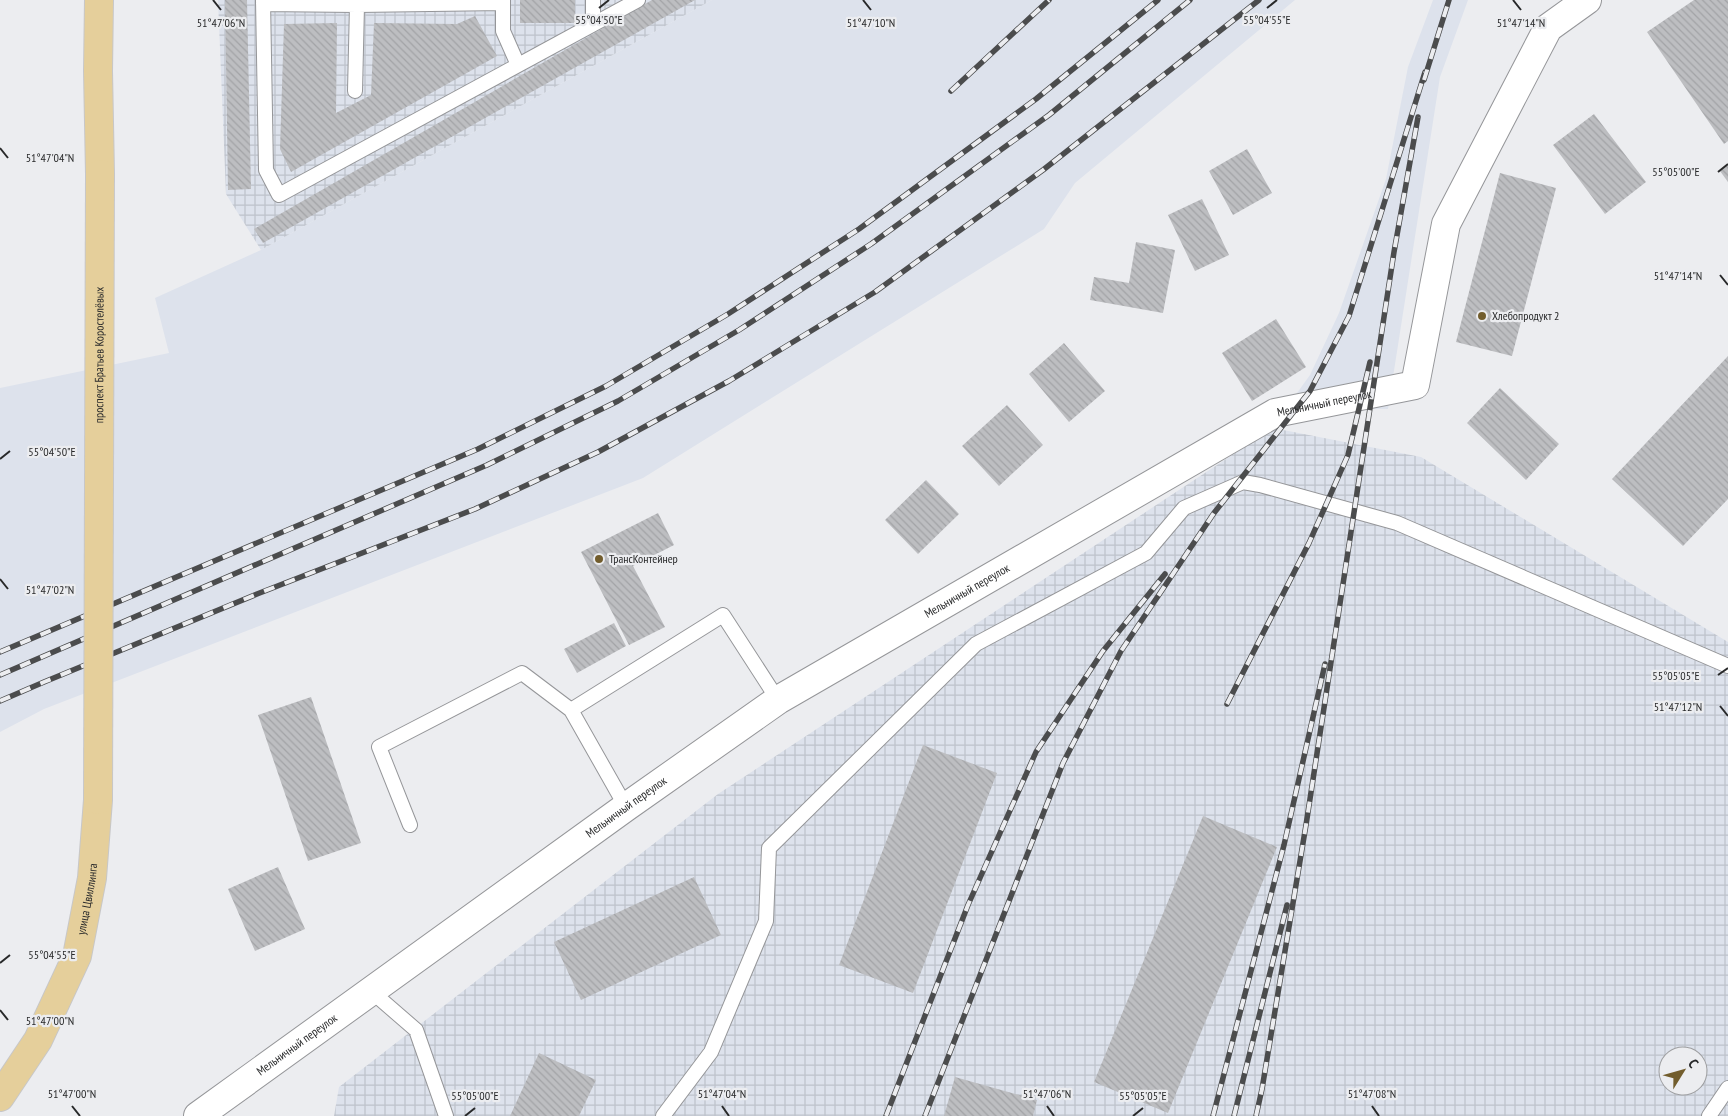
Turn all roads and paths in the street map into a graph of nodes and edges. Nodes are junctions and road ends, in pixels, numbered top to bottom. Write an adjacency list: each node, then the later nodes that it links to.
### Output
1 (99, 0): 14 (main road, проспект Братьев Коростелёвых, bridge)
2 (593, 0): 8 (lane)
3 (638, 0): 8 (lane)
4 (1587, 0): 12 (street, Мельничный переулок)
5 (503, 1): 7 (lane); 9 (lane)
6 (263, 2): 7 (lane); 9 (lane)
7 (356, 5): 10 (lane)
8 (593, 24): 9 (lane)
9 (518, 65)
10 (355, 91)
11 (1728, 666): 22 (lane)
12 (778, 700): 13 (lane); 15 (street, Мельничный переулок)
13 (571, 710): 15 (lane); 16 (lane)
14 (98, 800): 19 (main road, улица Цвиллинга)
15 (626, 807): 17 (street, Мельничный переулок)
16 (410, 825)
17 (371, 991): 20 (street, Мельничный переулок); 21 (lane)
18 (1728, 1088): 23 (lane)
19 (0, 1097)
20 (198, 1116)
21 (446, 1116)
22 (663, 1116)
23 (1709, 1116)

